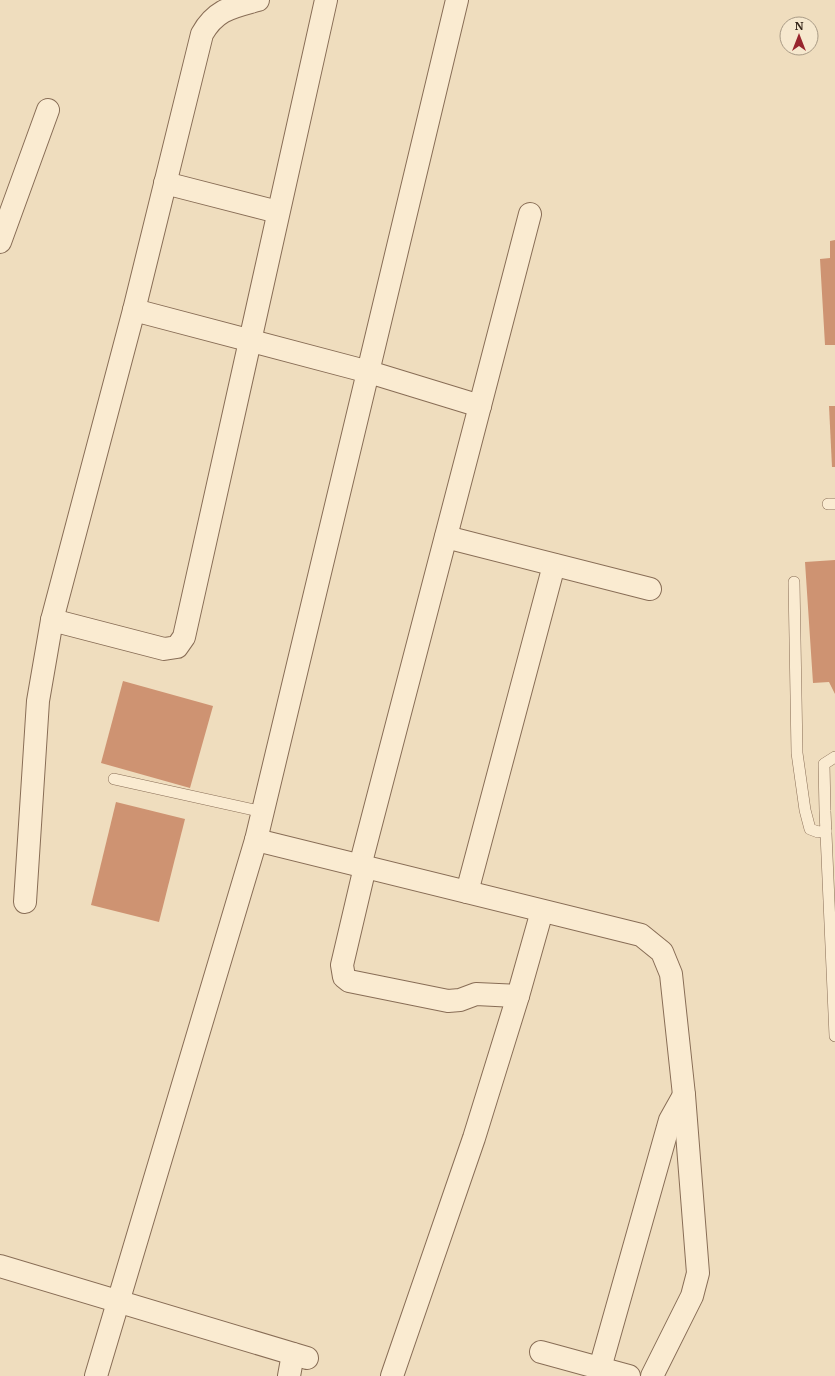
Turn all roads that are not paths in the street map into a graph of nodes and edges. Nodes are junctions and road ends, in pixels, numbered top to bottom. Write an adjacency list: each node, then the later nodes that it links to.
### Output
1 (258, 0): 5 (street)
2 (326, 0): 6 (street)
3 (457, 0): 11 (street)
4 (48, 110): 8 (street)
5 (165, 183): 6 (street); 9 (street)
6 (278, 212): 10 (street)
7 (530, 214): 12 (street)
8 (0, 242)
9 (134, 310): 10 (street); 17 (street)
10 (249, 341): 11 (street); 17 (street)
11 (369, 372): 12 (street); 20 (street)
12 (480, 406): 13 (street)
13 (446, 537): 14 (street); 23 (street)
14 (554, 565): 16 (street); 24 (street)
15 (794, 582): 21 (lane)
16 (650, 589)
17 (52, 620): 25 (street)
18 (835, 757): 21 (lane)
19 (114, 779): 20 (lane)
20 (263, 812): 22 (street)
21 (826, 831): 28 (lane)
22 (256, 840): 23 (street); 31 (street)
23 (363, 867): 24 (street); 27 (street)
24 (467, 892): 26 (street)
25 (25, 902)
26 (542, 911): 27 (street); 29 (street)
27 (518, 996): 36 (street)
28 (835, 1036)
29 (684, 1095): 33 (street); 38 (street)
30 (0, 1266): 31 (street)
31 (119, 1302): 34 (street); 35 (street)
32 (541, 1352): 33 (street)
33 (600, 1368): 37 (street)
34 (96, 1376)
35 (289, 1376)
36 (392, 1376)
37 (628, 1376)
38 (652, 1376)

